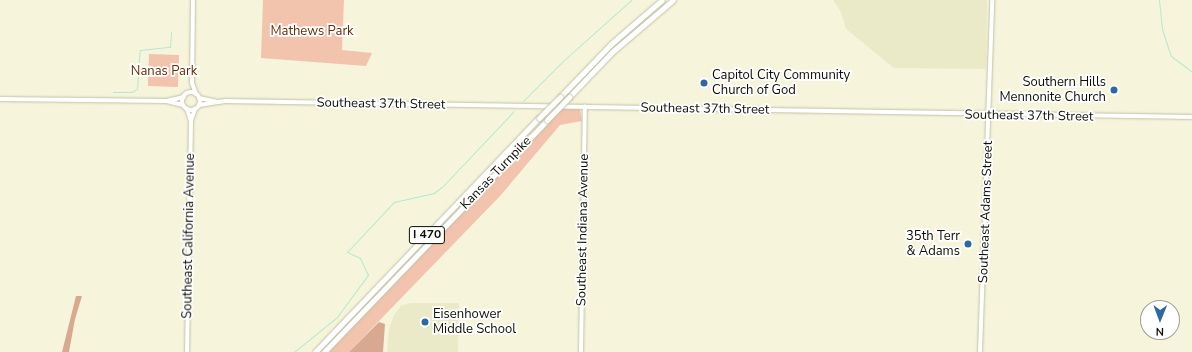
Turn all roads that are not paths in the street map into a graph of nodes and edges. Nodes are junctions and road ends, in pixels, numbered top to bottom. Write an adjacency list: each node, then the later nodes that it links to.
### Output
1 (193, 0): 5 (main road)
2 (662, 0): 20 (highway, Kansas Turnpike / I 470, bridge)
3 (673, 0): 21 (highway, Kansas Turnpike / I 470, bridge)
4 (992, 0): 16 (main road, Southeast Adams Street)
5 (192, 84): 6 (main road); 7 (main road)
6 (186, 95): 7 (main road); 9 (street); 11 (main road)
7 (197, 96): 10 (main road, Southeast 37th Street); 12 (main road)
8 (0, 99): 9 (street)
9 (167, 101): 11 (street)
10 (218, 102): 12 (main road, Southeast 37th Street); 13 (main road, Southeast 37th Street)
11 (183, 105): 14 (main road)
12 (199, 105): 15 (main road)
13 (585, 107): 16 (main road, Southeast 37th Street); 22 (street, Southeast Indiana Avenue)
14 (187, 109): 15 (main road); 18 (main road, Southeast California Avenue)
15 (195, 109): 18 (main road, Southeast California Avenue)
16 (990, 115): 17 (main road, Southeast 37th Street); 23 (main road, Southeast Adams Street)
17 (1192, 117)
18 (191, 121): 19 (main road, Southeast California Avenue)
19 (187, 352)
20 (315, 352)
21 (324, 352)
22 (580, 352)
23 (980, 352)

